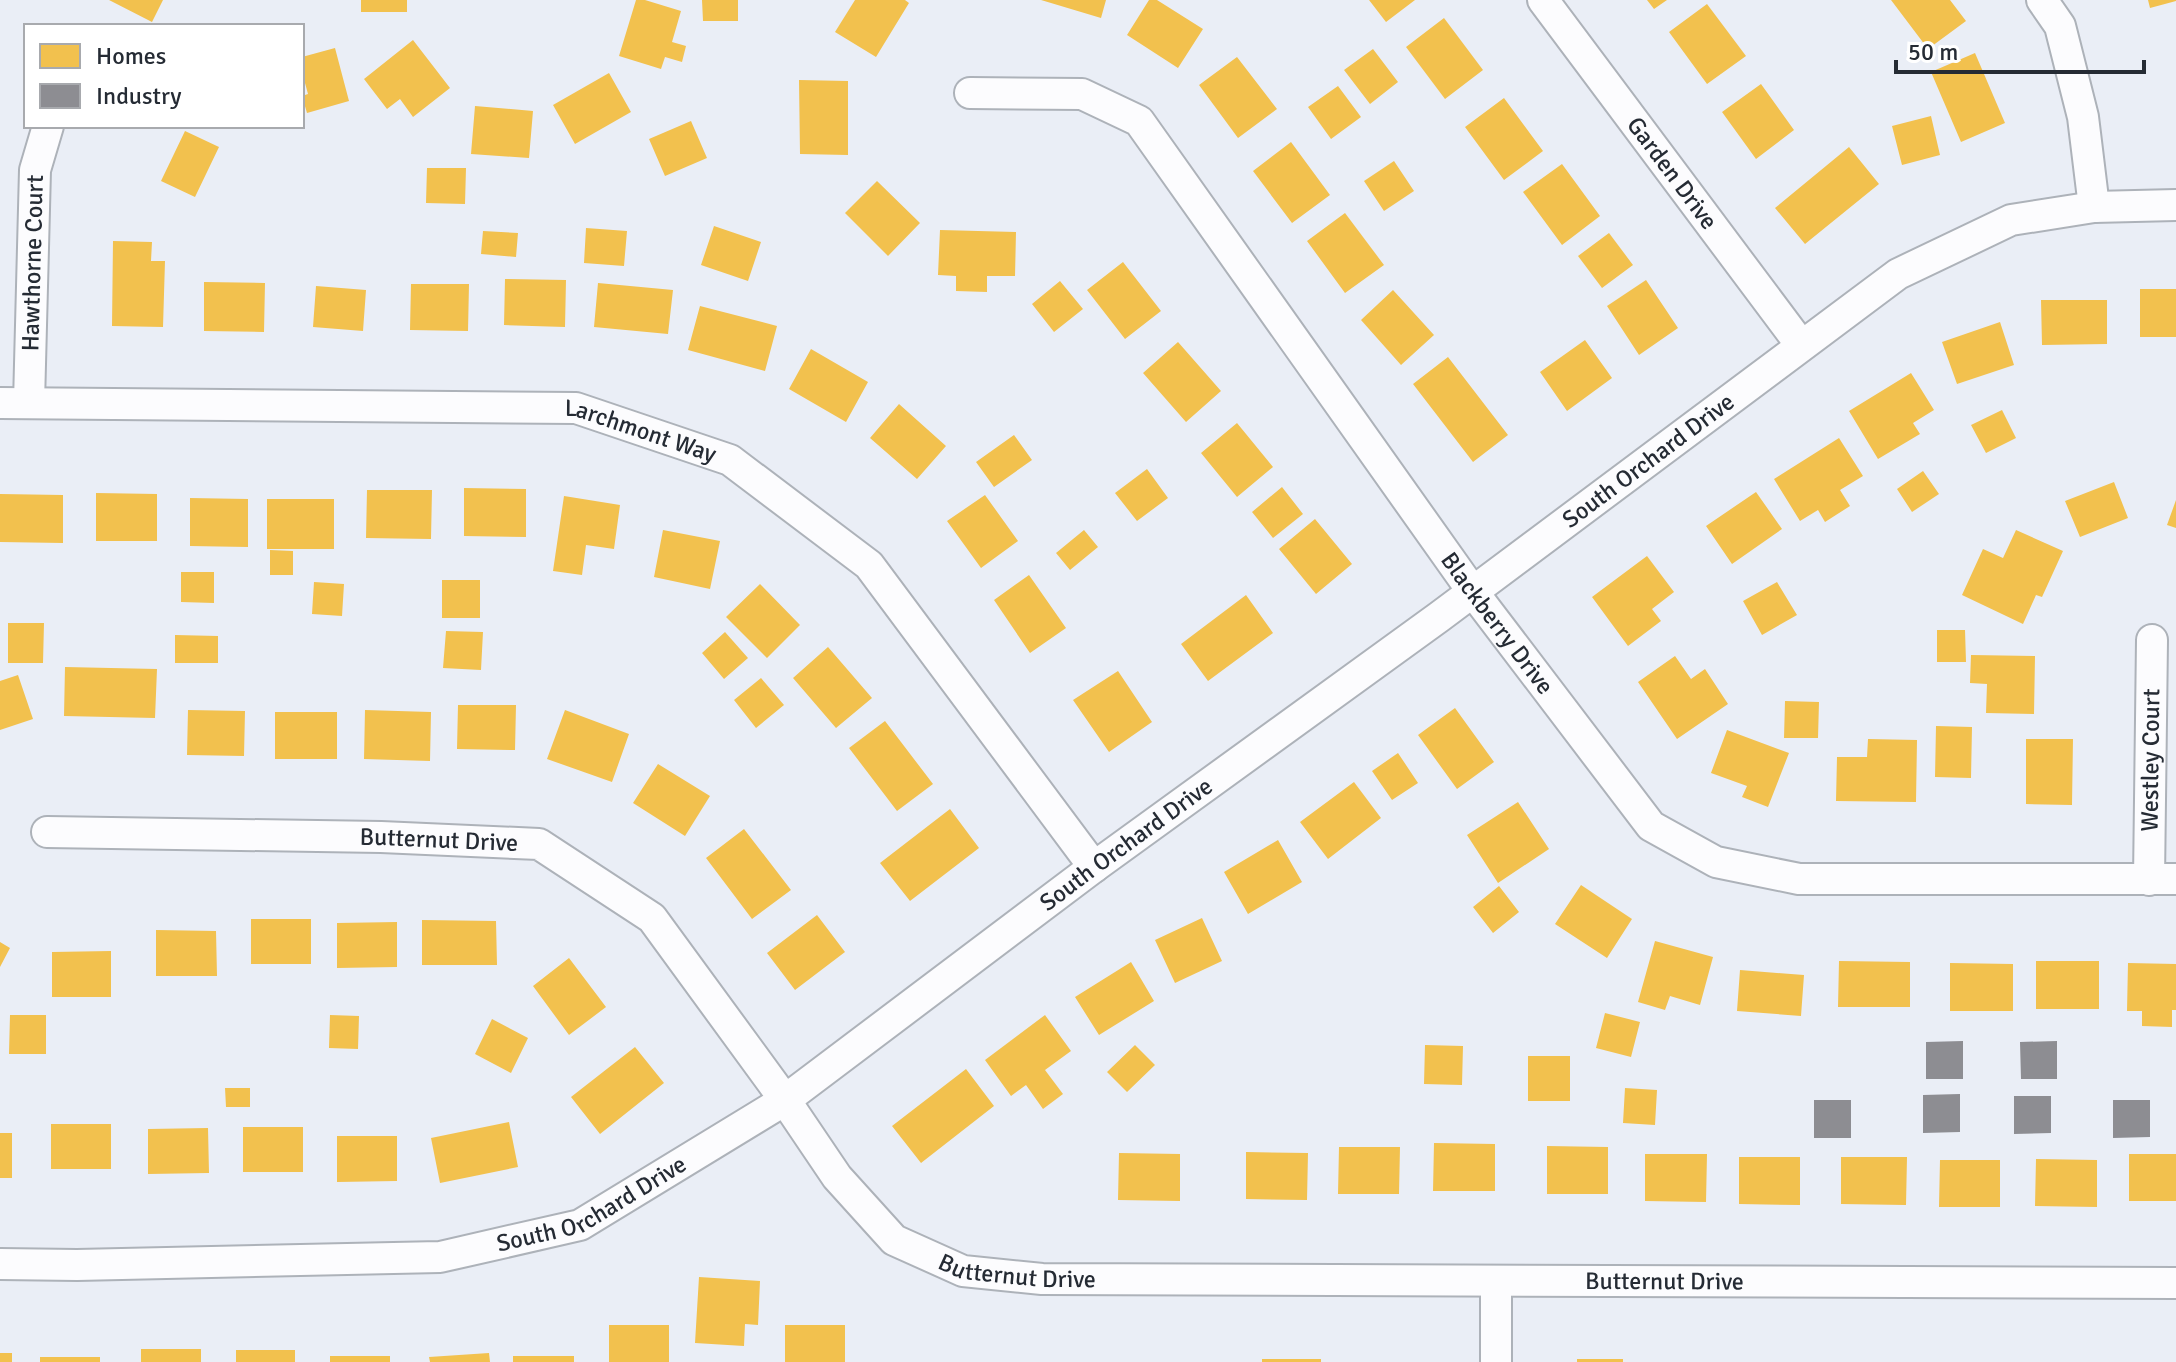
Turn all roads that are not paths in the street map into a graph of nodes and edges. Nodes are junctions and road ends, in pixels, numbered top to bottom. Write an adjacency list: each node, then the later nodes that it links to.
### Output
1 (1543, 0): 7 (street, Garden Drive)
2 (2042, 0): 6 (street)
3 (970, 93): 9 (street, Blackberry Drive)
4 (47, 128): 8 (street, Hawthorne Court)
5 (2176, 205): 6 (street, South Orchard Drive)
6 (2094, 207): 7 (street, South Orchard Drive)
7 (1801, 345): 9 (street, South Orchard Drive)
8 (15, 403): 12 (street, Larchmont Way)
9 (1473, 592): 12 (street, South Orchard Drive); 13 (street, Blackberry Drive)
10 (2152, 640): 13 (street, Westley Court)
11 (47, 832): 14 (street, Butternut Drive)
12 (1094, 867): 14 (street, South Orchard Drive)
13 (2163, 880)
14 (785, 1100): 15 (street, South Orchard Drive); 16 (street, Butternut Drive)
15 (0, 1264)
16 (1496, 1282): 17 (street, Butternut Drive); 18 (street)
17 (2176, 1283)
18 (1496, 1362)

